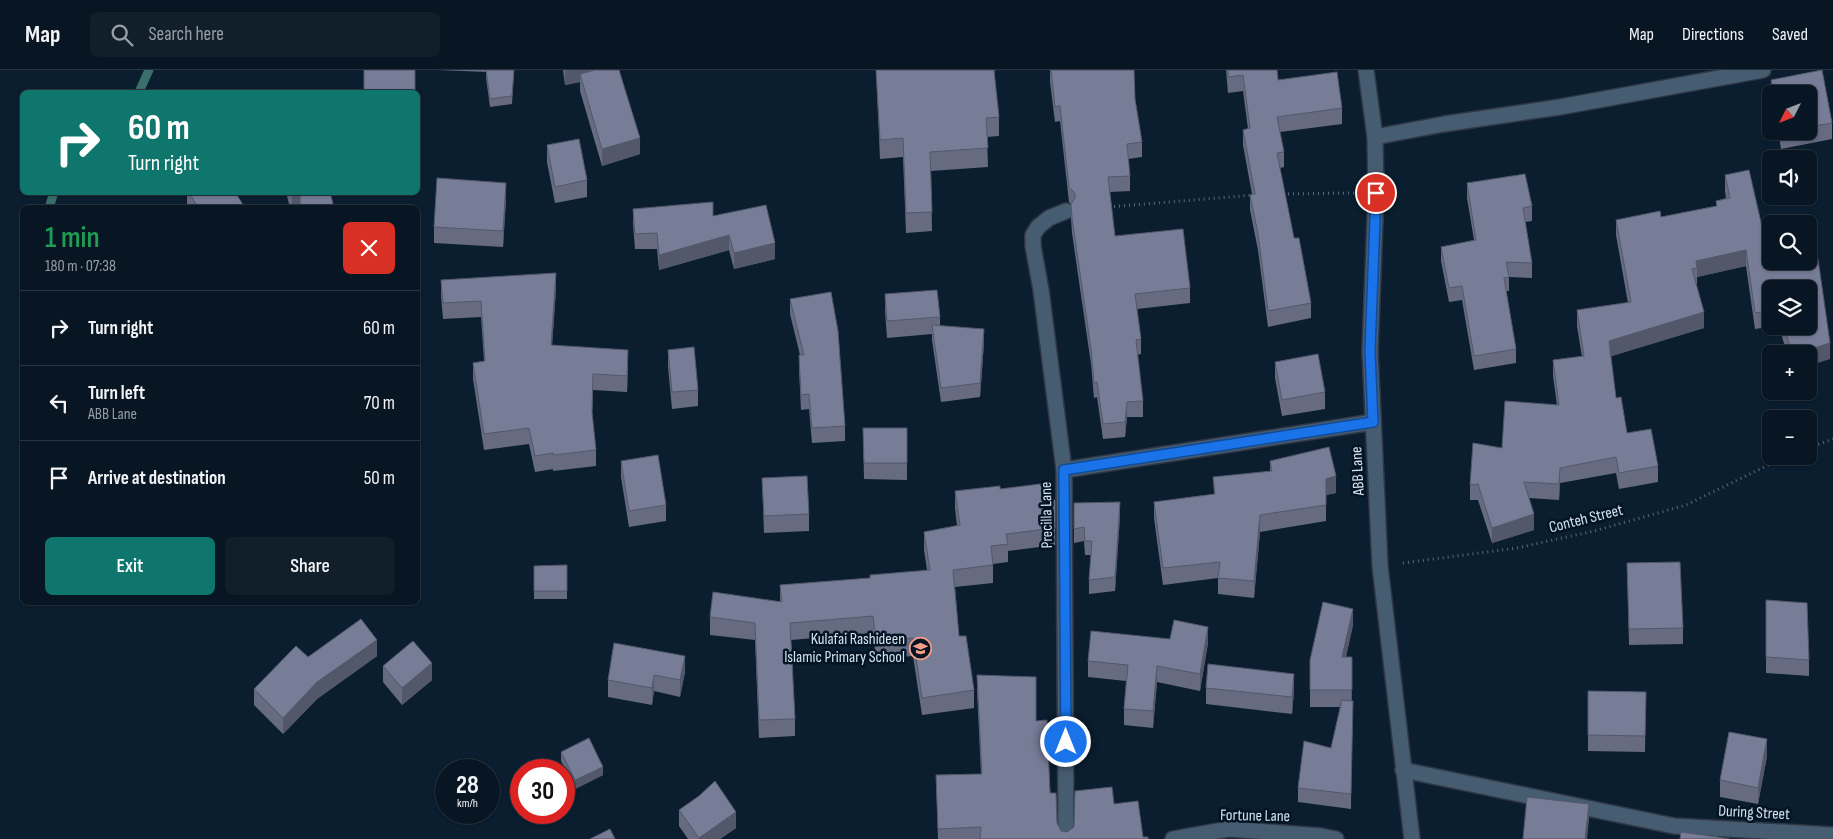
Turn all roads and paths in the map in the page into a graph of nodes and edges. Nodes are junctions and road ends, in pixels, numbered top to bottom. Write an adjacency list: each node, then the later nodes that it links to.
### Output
1 (1366, 70): 3 (street, ABB Lane)
2 (1763, 70): 3 (street)
3 (1375, 137): 4 (street, ABB Lane)
4 (1376, 193): 6 (path); 9 (street, ABB Lane)
5 (1259, 194): 7 (path)
6 (1279, 194)
7 (1104, 208)
8 (1066, 211): 13 (street, Precilla Lane)
9 (1373, 422): 13 (street); 14 (street, ABB Lane)
10 (1833, 439): 11 (path)
11 (1817, 445)
12 (1769, 465): 14 (path, Conteh Street)
13 (1064, 470): 17 (street, Precilla Lane)
14 (1380, 566): 15 (street, ABB Lane)
15 (1403, 770): 16 (street, During Street); 20 (street, ABB Lane)
16 (1833, 835)
17 (1066, 839)
18 (1177, 839): 19 (street, Fortune Lane)
19 (1336, 839)
20 (1412, 839)

